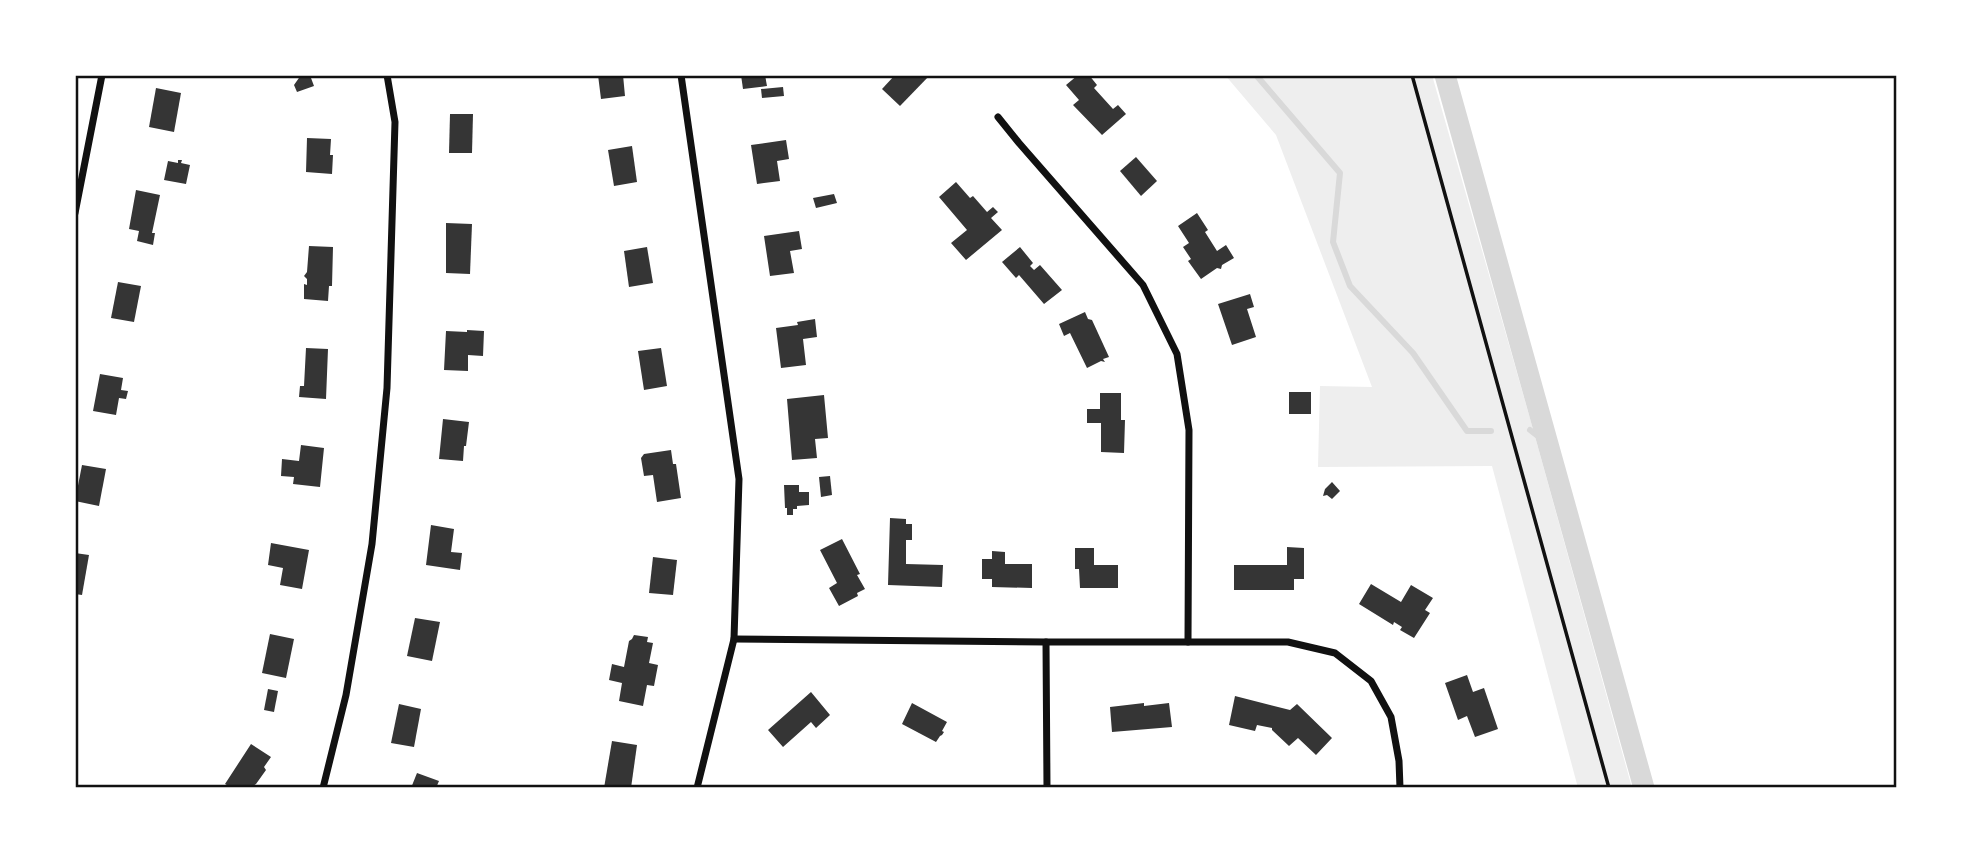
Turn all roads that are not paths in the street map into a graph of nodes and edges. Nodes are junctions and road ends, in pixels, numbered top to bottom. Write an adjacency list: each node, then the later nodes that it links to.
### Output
1 (102, 75): 5 (street)
2 (387, 75): 9 (street)
3 (681, 75): 6 (street)
4 (998, 117): 8 (street)
5 (75, 213)
6 (734, 639): 7 (street); 10 (street)
7 (1046, 642): 8 (street); 11 (street)
8 (1188, 642): 12 (street)
9 (323, 788)
10 (697, 788)
11 (1047, 788)
12 (1400, 788)

